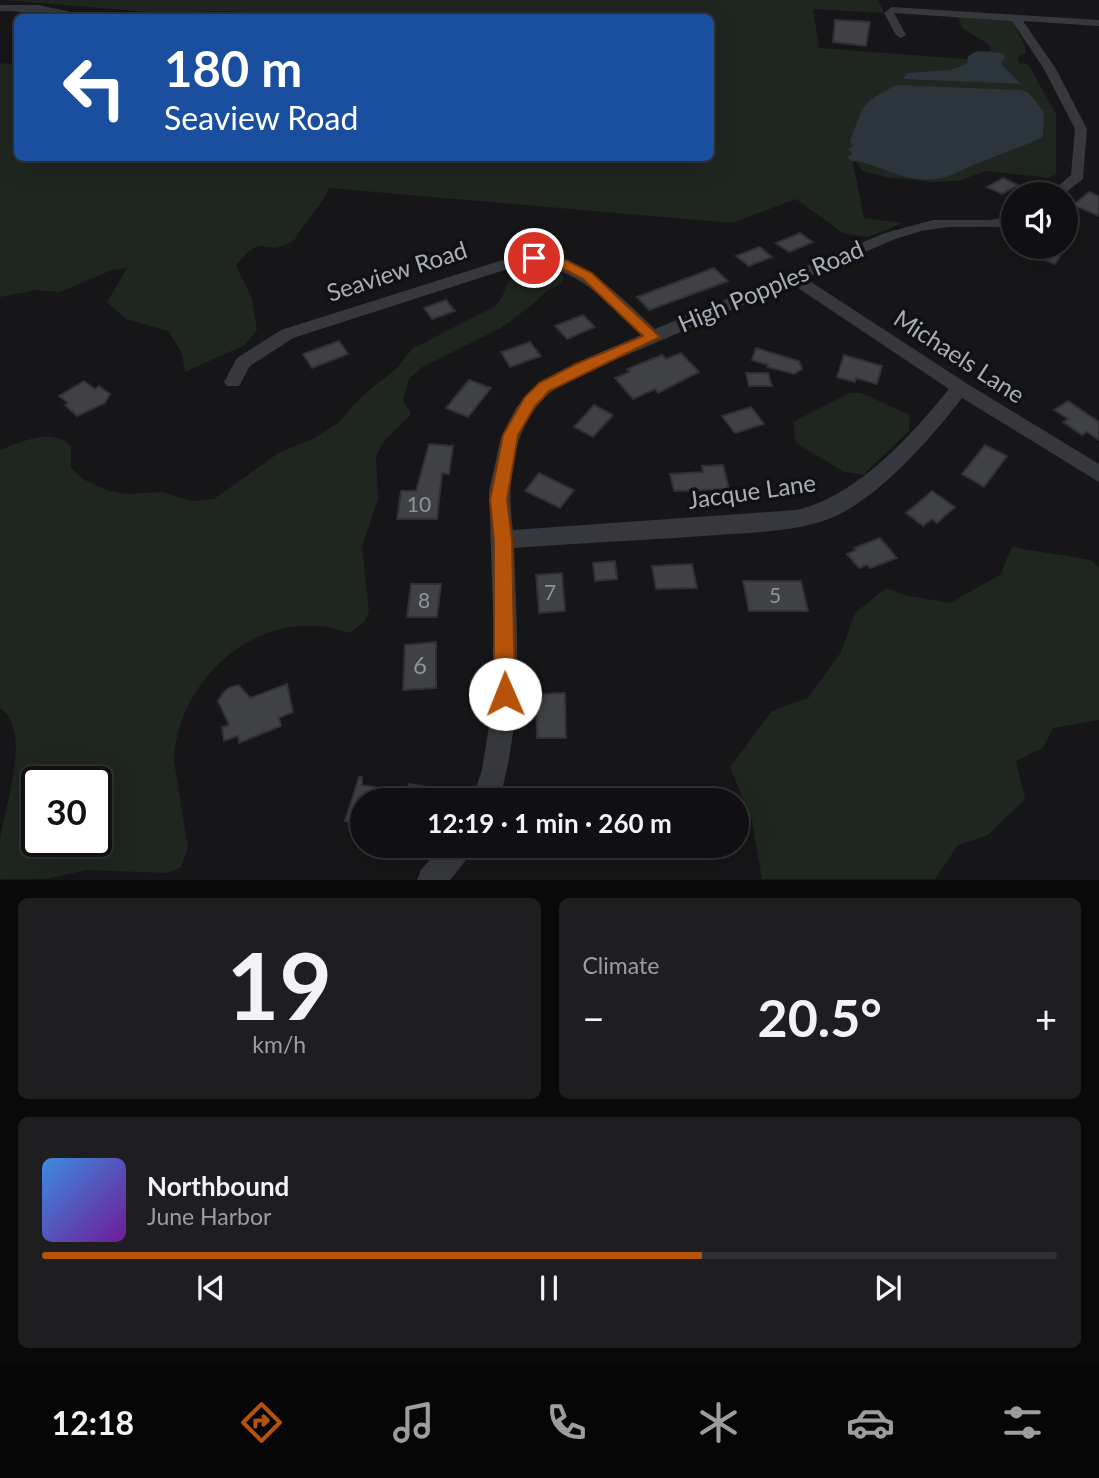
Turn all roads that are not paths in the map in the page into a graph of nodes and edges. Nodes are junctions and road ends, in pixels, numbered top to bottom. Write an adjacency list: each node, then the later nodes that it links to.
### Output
1 (943, 0): 3 (street)
2 (0, 8): 4 (street)
3 (949, 12): 5 (street); 7 (street)
4 (72, 14)
5 (1014, 17): 6 (street); 8 (street)
6 (1099, 23)
7 (901, 35)
8 (1074, 182)
9 (1001, 223): 10 (street, High Popples Road)
10 (794, 278): 11 (street, High Popples Road); 13 (street, Michaels Lane)
11 (653, 337): 12 (street, Seaview Road); 15 (street, High Popples Road)
12 (233, 382)
13 (960, 388): 14 (street, Michaels Lane); 15 (street, Jacque Lane)
14 (1099, 474)
15 (503, 540): 16 (street, High Popples Road)
16 (489, 788)
17 (449, 858): 18 (street)
18 (431, 880)

